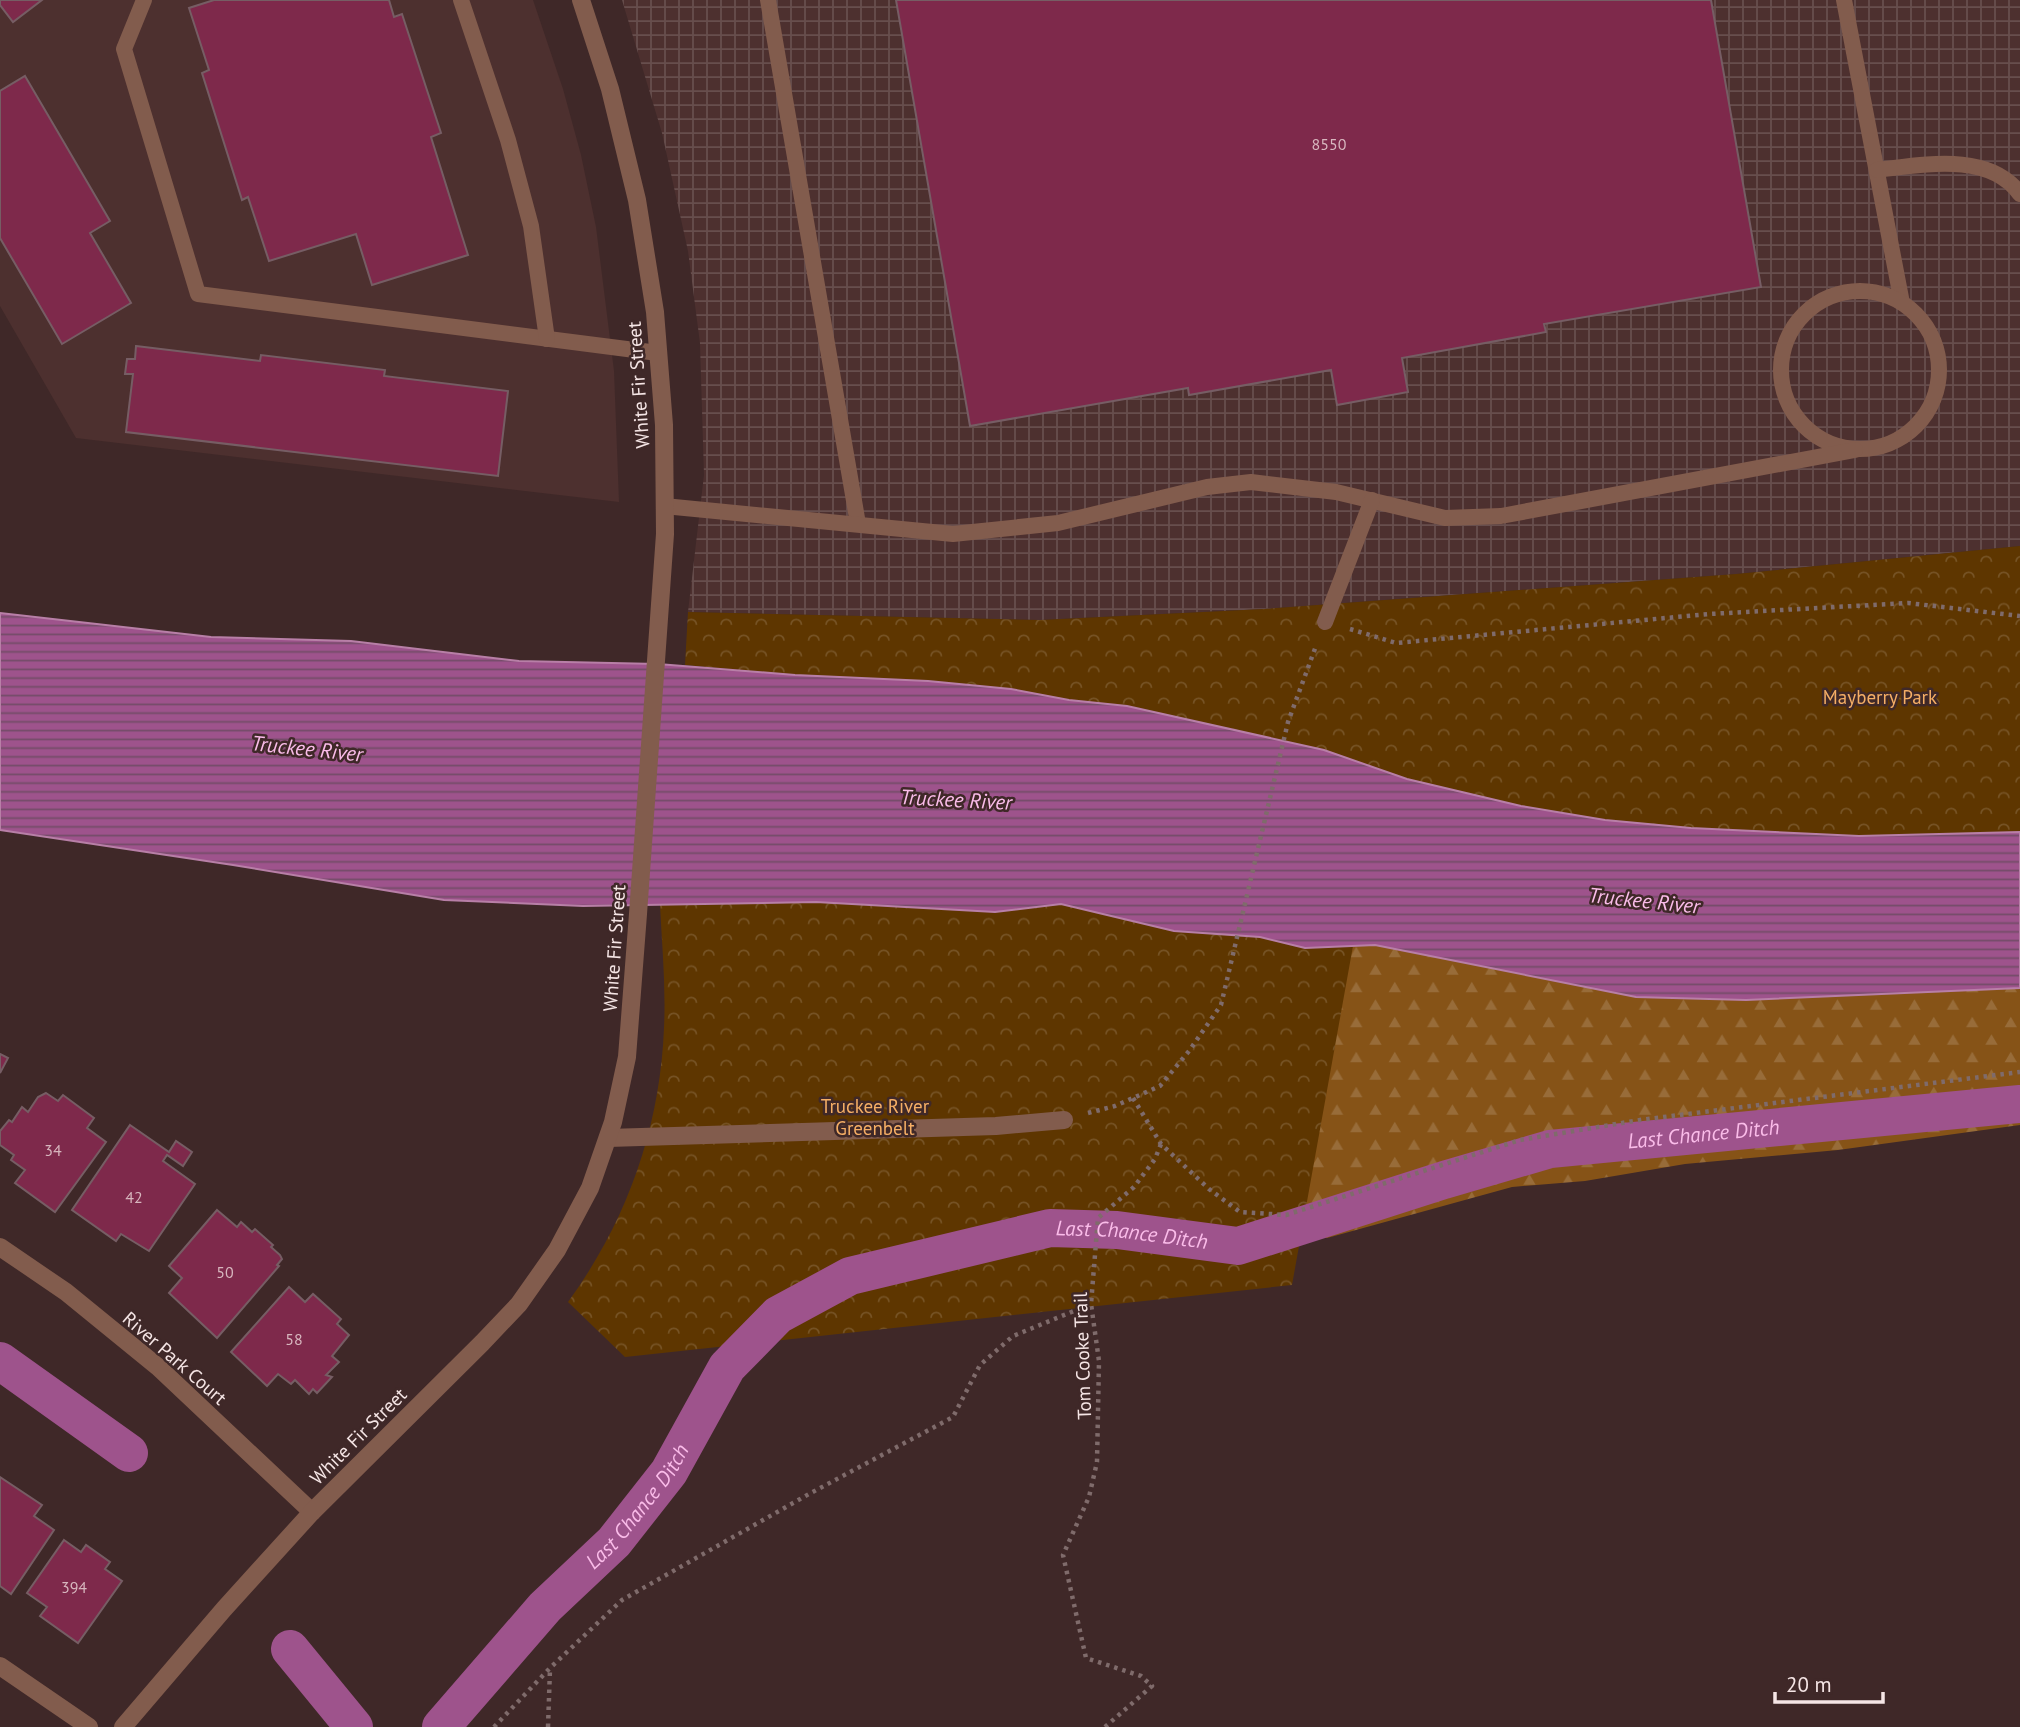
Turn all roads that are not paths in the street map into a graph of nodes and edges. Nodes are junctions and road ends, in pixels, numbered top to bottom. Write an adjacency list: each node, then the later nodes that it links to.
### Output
1 (144, 0): 9 (lane)
2 (461, 0): 9 (lane)
3 (581, 0): 10 (street, White Fir Street)
4 (768, 0): 14 (lane)
5 (1844, 0): 6 (lane)
6 (1877, 170): 7 (lane); 8 (lane)
7 (2020, 194)
8 (1902, 303): 11 (lane); 11 (lane)
9 (547, 339): 10 (lane)
10 (658, 353): 13 (street, White Fir Street)
11 (1855, 450): 12 (lane)
12 (1372, 500): 14 (lane); 15 (lane)
13 (664, 506): 14 (lane); 17 (street, White Fir Street)
14 (858, 524)
15 (1325, 622)
16 (1064, 1120): 17 (street)
17 (608, 1138): 19 (street, White Fir Street)
18 (0, 1247): 19 (street, River Park Court)
19 (312, 1512): 22 (street, White Fir Street)
20 (0, 1666): 21 (street)
21 (89, 1727)
22 (123, 1727)

